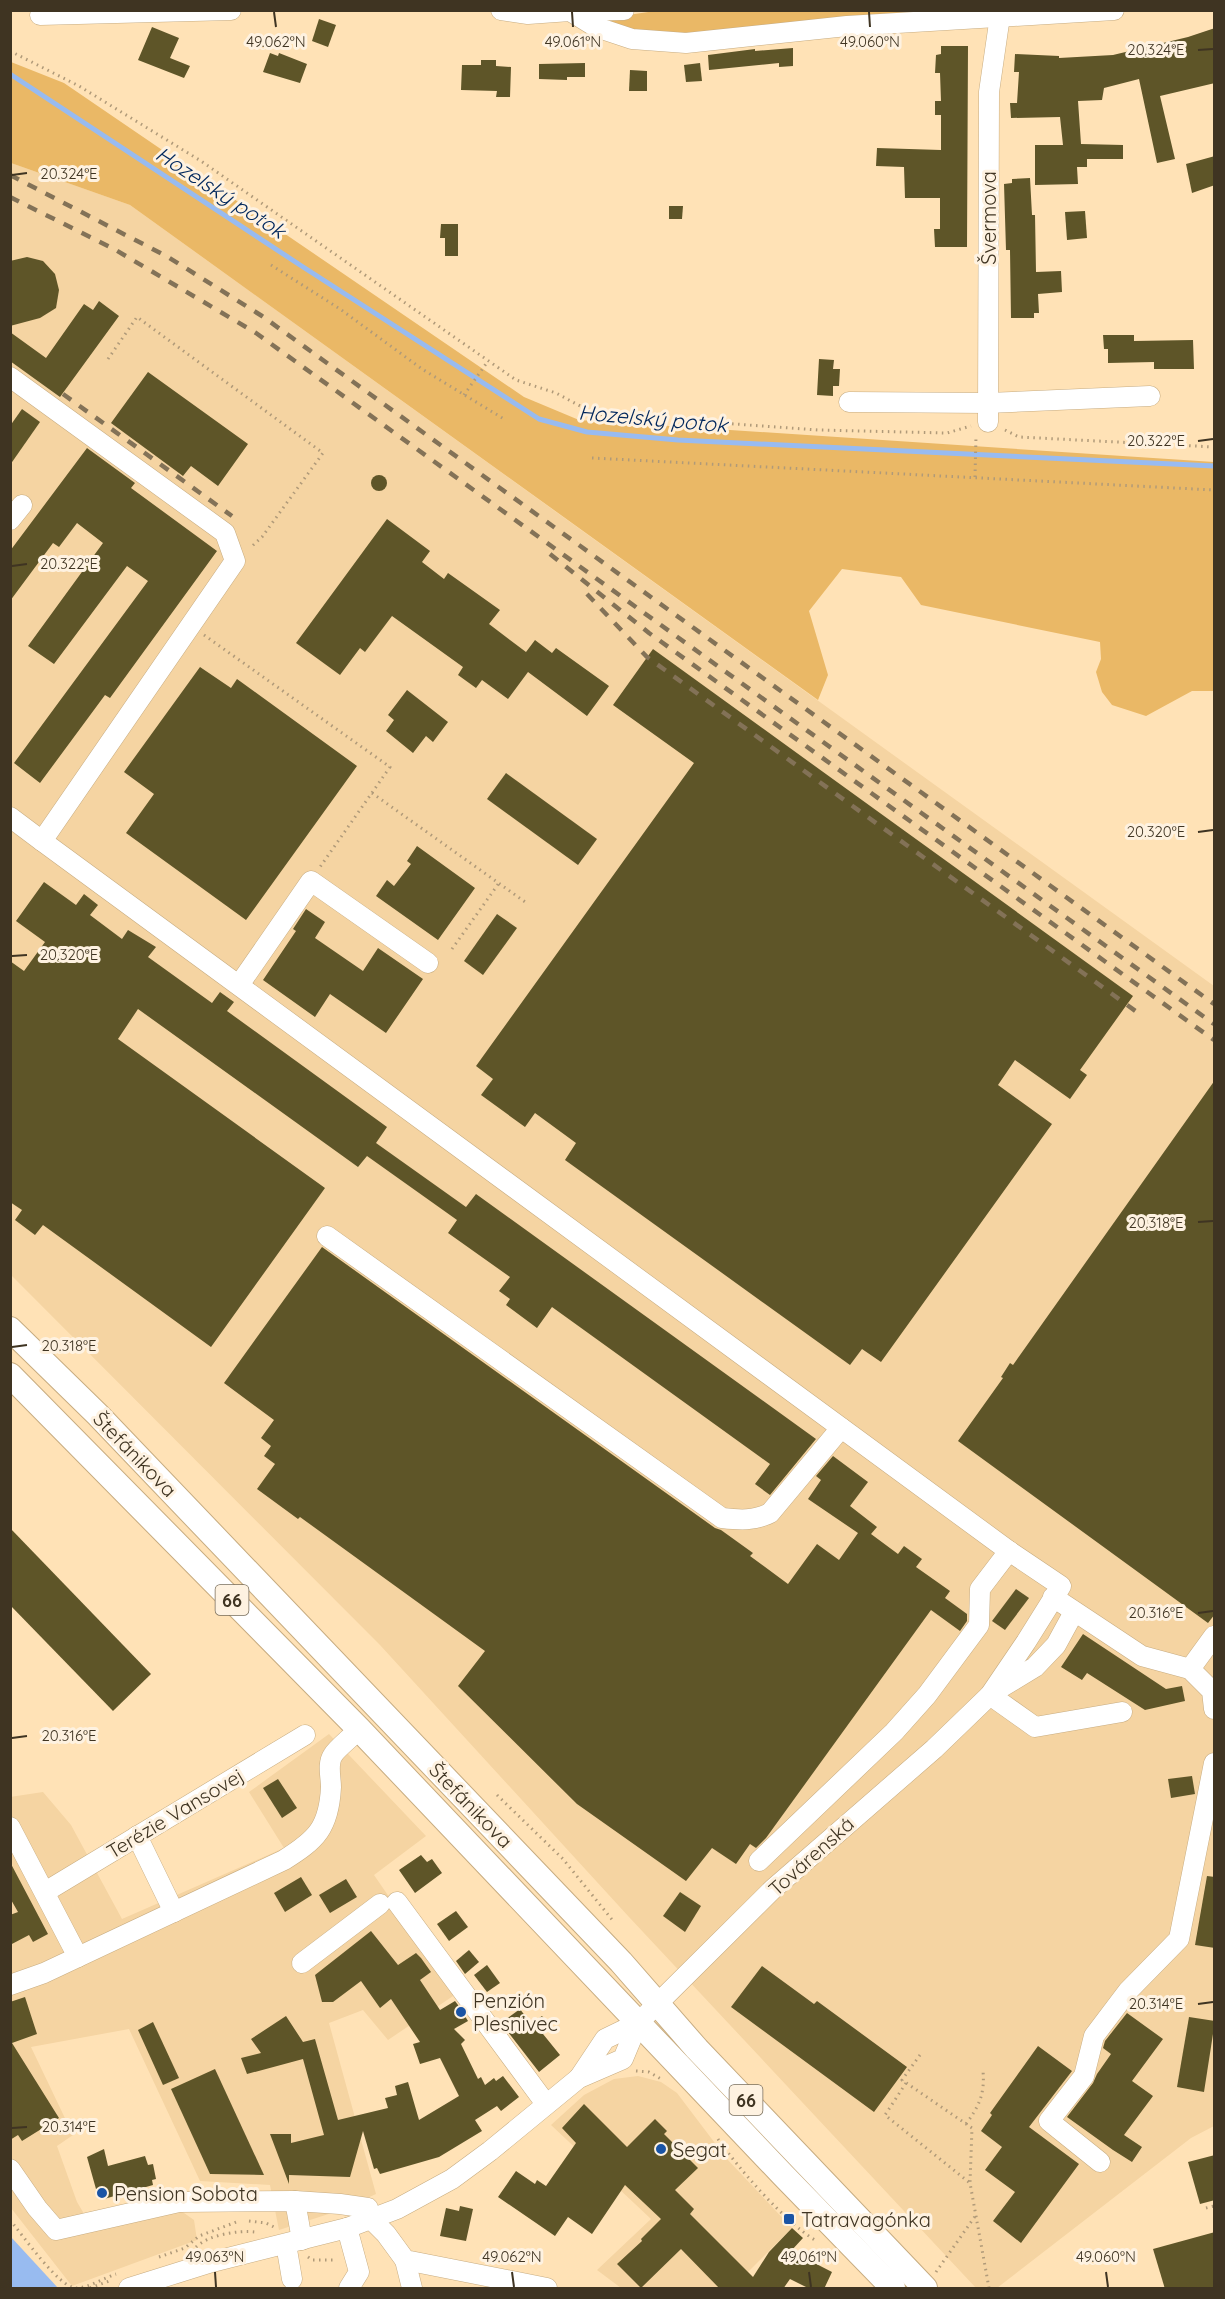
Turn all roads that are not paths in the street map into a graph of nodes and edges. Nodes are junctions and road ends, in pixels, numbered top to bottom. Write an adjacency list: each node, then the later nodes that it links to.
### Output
1 (231, 10): 6 (street)
2 (501, 10): 5 (street)
3 (624, 10): 5 (street)
4 (1114, 10): 7 (street)
5 (570, 11): 7 (street)
6 (40, 15)
7 (1000, 16): 11 (street, Švermova)
8 (10, 377): 13 (street)
9 (1150, 396): 11 (street)
10 (849, 402): 11 (street)
11 (984, 417)
12 (10, 817): 13 (street)
13 (42, 841): 15 (street)
14 (428, 963): 15 (street)
15 (239, 985): 19 (street)
16 (327, 1236): 19 (street)
17 (10, 1329): 39 (main road, Štefánikova / 66)
18 (10, 1375): 28 (main road, Štefánikova / 66)
19 (841, 1428): 20 (street)
20 (1009, 1551): 21 (street); 33 (street)
21 (1053, 1597): 22 (street); 25 (street)
22 (1074, 1612): 24 (street); 25 (street)
23 (1215, 1636): 24 (street)
24 (1190, 1669): 26 (street)
25 (990, 1695): 27 (street); 39 (street, Továrenská)
26 (1214, 1696)
27 (1122, 1712)
28 (359, 1729): 35 (street); 40 (main road, Štefánikova / 66)
29 (305, 1735): 32 (street, Terézie Vansovej)
30 (1215, 1763): 43 (street)
31 (10, 1827): 34 (street)
32 (137, 1836): 34 (street, Terézie Vansovej); 35 (street)
33 (759, 1862)
34 (45, 1892): 36 (street)
35 (174, 1912): 36 (street)
36 (78, 1957): 38 (street)
37 (302, 1963): 42 (street)
38 (10, 1985)
39 (658, 2004): 40 (street, Továrenská); 52 (main road, Štefánikova / 66)
40 (638, 2023): 41 (street, Továrenská); 41 (street, Továrenská); 56 (main road, Štefánikova / 66)
41 (579, 2078): 42 (street, Továrenská)
42 (546, 2104): 46 (street, Továrenská)
43 (1100, 2162)
44 (10, 2169): 45 (street)
45 (295, 2201): 46 (street); 48 (street)
46 (370, 2214): 47 (street, Továrenská); 49 (street)
47 (347, 2228): 48 (street, Továrenská); 53 (street)
48 (290, 2238): 50 (street); 51 (street, Továrenská)
49 (405, 2260): 54 (street); 55 (street)
50 (292, 2279)
51 (126, 2280)
52 (930, 2281)
53 (349, 2289)
54 (412, 2289)
55 (547, 2289)
56 (893, 2289)

